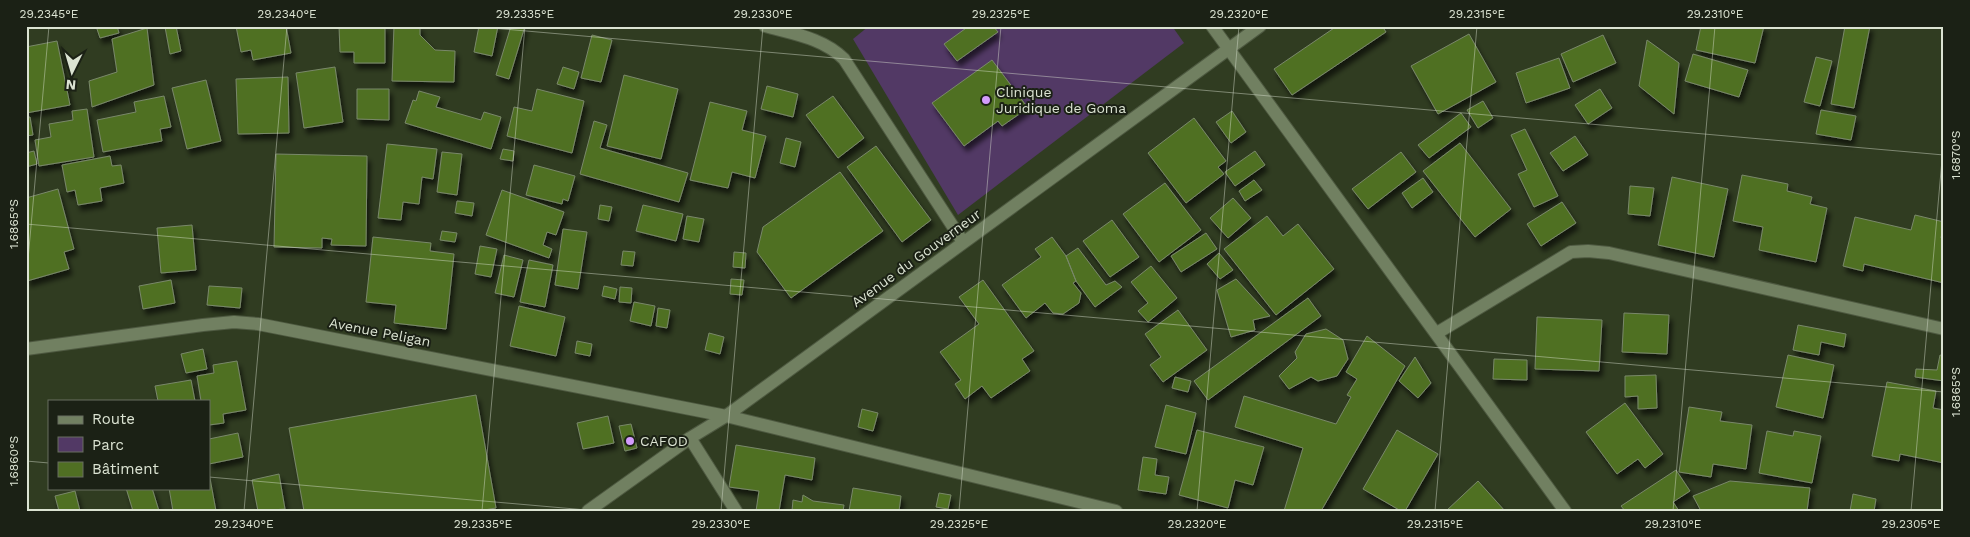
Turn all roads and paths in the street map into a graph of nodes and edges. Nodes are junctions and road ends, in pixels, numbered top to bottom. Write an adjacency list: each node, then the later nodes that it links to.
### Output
1 (765, 26): 5 (street)
2 (1212, 26): 4 (street)
3 (1260, 26): 4 (street, Avenue du Gouverneur)
4 (1228, 48): 5 (street, Avenue du Gouverneur); 7 (street)
5 (963, 242): 9 (street, Avenue du Gouverneur)
6 (1944, 329): 7 (street)
7 (1437, 333): 14 (street)
8 (26, 349): 9 (street, Avenue Peligan)
9 (726, 416): 10 (street, Avenue du Gouverneur); 13 (street, Avenue Peligan)
10 (690, 438): 11 (street, Avenue du Gouverneur); 12 (street)
11 (588, 511)
12 (736, 511)
13 (1116, 511)
14 (1566, 511)

